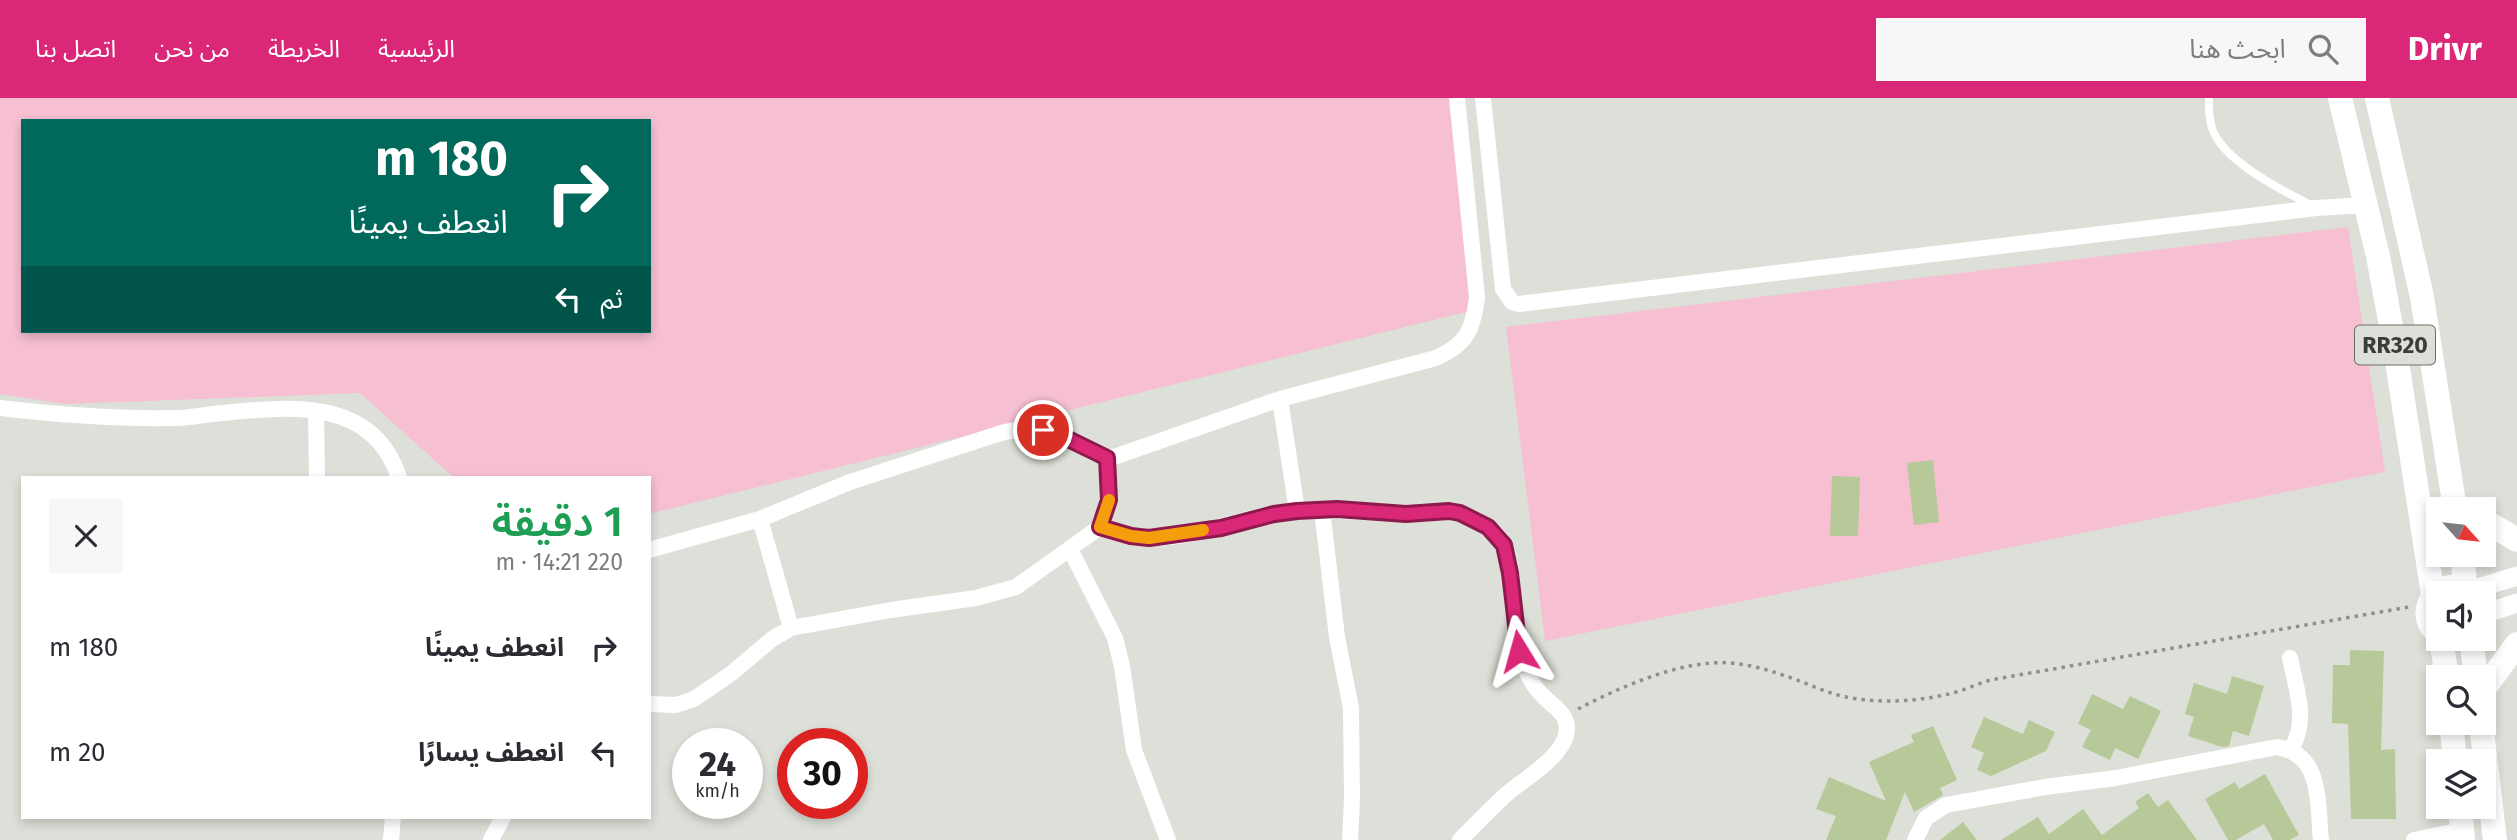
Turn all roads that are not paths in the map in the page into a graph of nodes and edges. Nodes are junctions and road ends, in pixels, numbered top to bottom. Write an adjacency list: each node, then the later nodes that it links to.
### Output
1 (1457, 98): 8 (street)
2 (1483, 98): 7 (street)
3 (2209, 98): 7 (lane)
4 (2340, 98): 6 (main road, RR320)
5 (2377, 98): 14 (main road, RR320)
6 (2367, 205): 7 (street); 24 (main road, RR320)
7 (2316, 208)
8 (1280, 399): 11 (street); 16 (street)
9 (0, 408): 10 (street)
10 (316, 411): 12 (street); 13 (street)
11 (1107, 458): 17 (street); 18 (street)
12 (317, 476)
13 (398, 476)
14 (2458, 497)
15 (1322, 510): 16 (street); 41 (street); 42 (street)
16 (1297, 511): 18 (street)
17 (760, 519): 21 (street); 28 (street)
18 (1100, 527): 22 (street)
19 (2496, 528): 20 (main road)
20 (2517, 540)
21 (651, 549)
22 (1070, 550): 28 (street); 40 (street)
23 (2517, 576): 25 (street)
24 (2428, 581)
25 (2496, 583)
26 (2517, 603): 27 (street)
27 (2496, 610)
28 (791, 628): 32 (street)
29 (2517, 644): 31 (main road)
30 (2290, 658): 34 (street)
31 (2496, 672)
32 (651, 704)
33 (2483, 735): 46 (main road)
34 (2291, 749): 43 (street); 44 (street)
35 (393, 819): 38 (street)
36 (502, 819): 39 (street)
37 (2462, 826): 45 (street)
38 (391, 840)
39 (491, 840)
40 (1168, 840)
41 (1350, 840)
42 (1460, 840)
43 (1915, 840)
44 (2322, 840)
45 (2414, 840)
46 (2495, 840)

